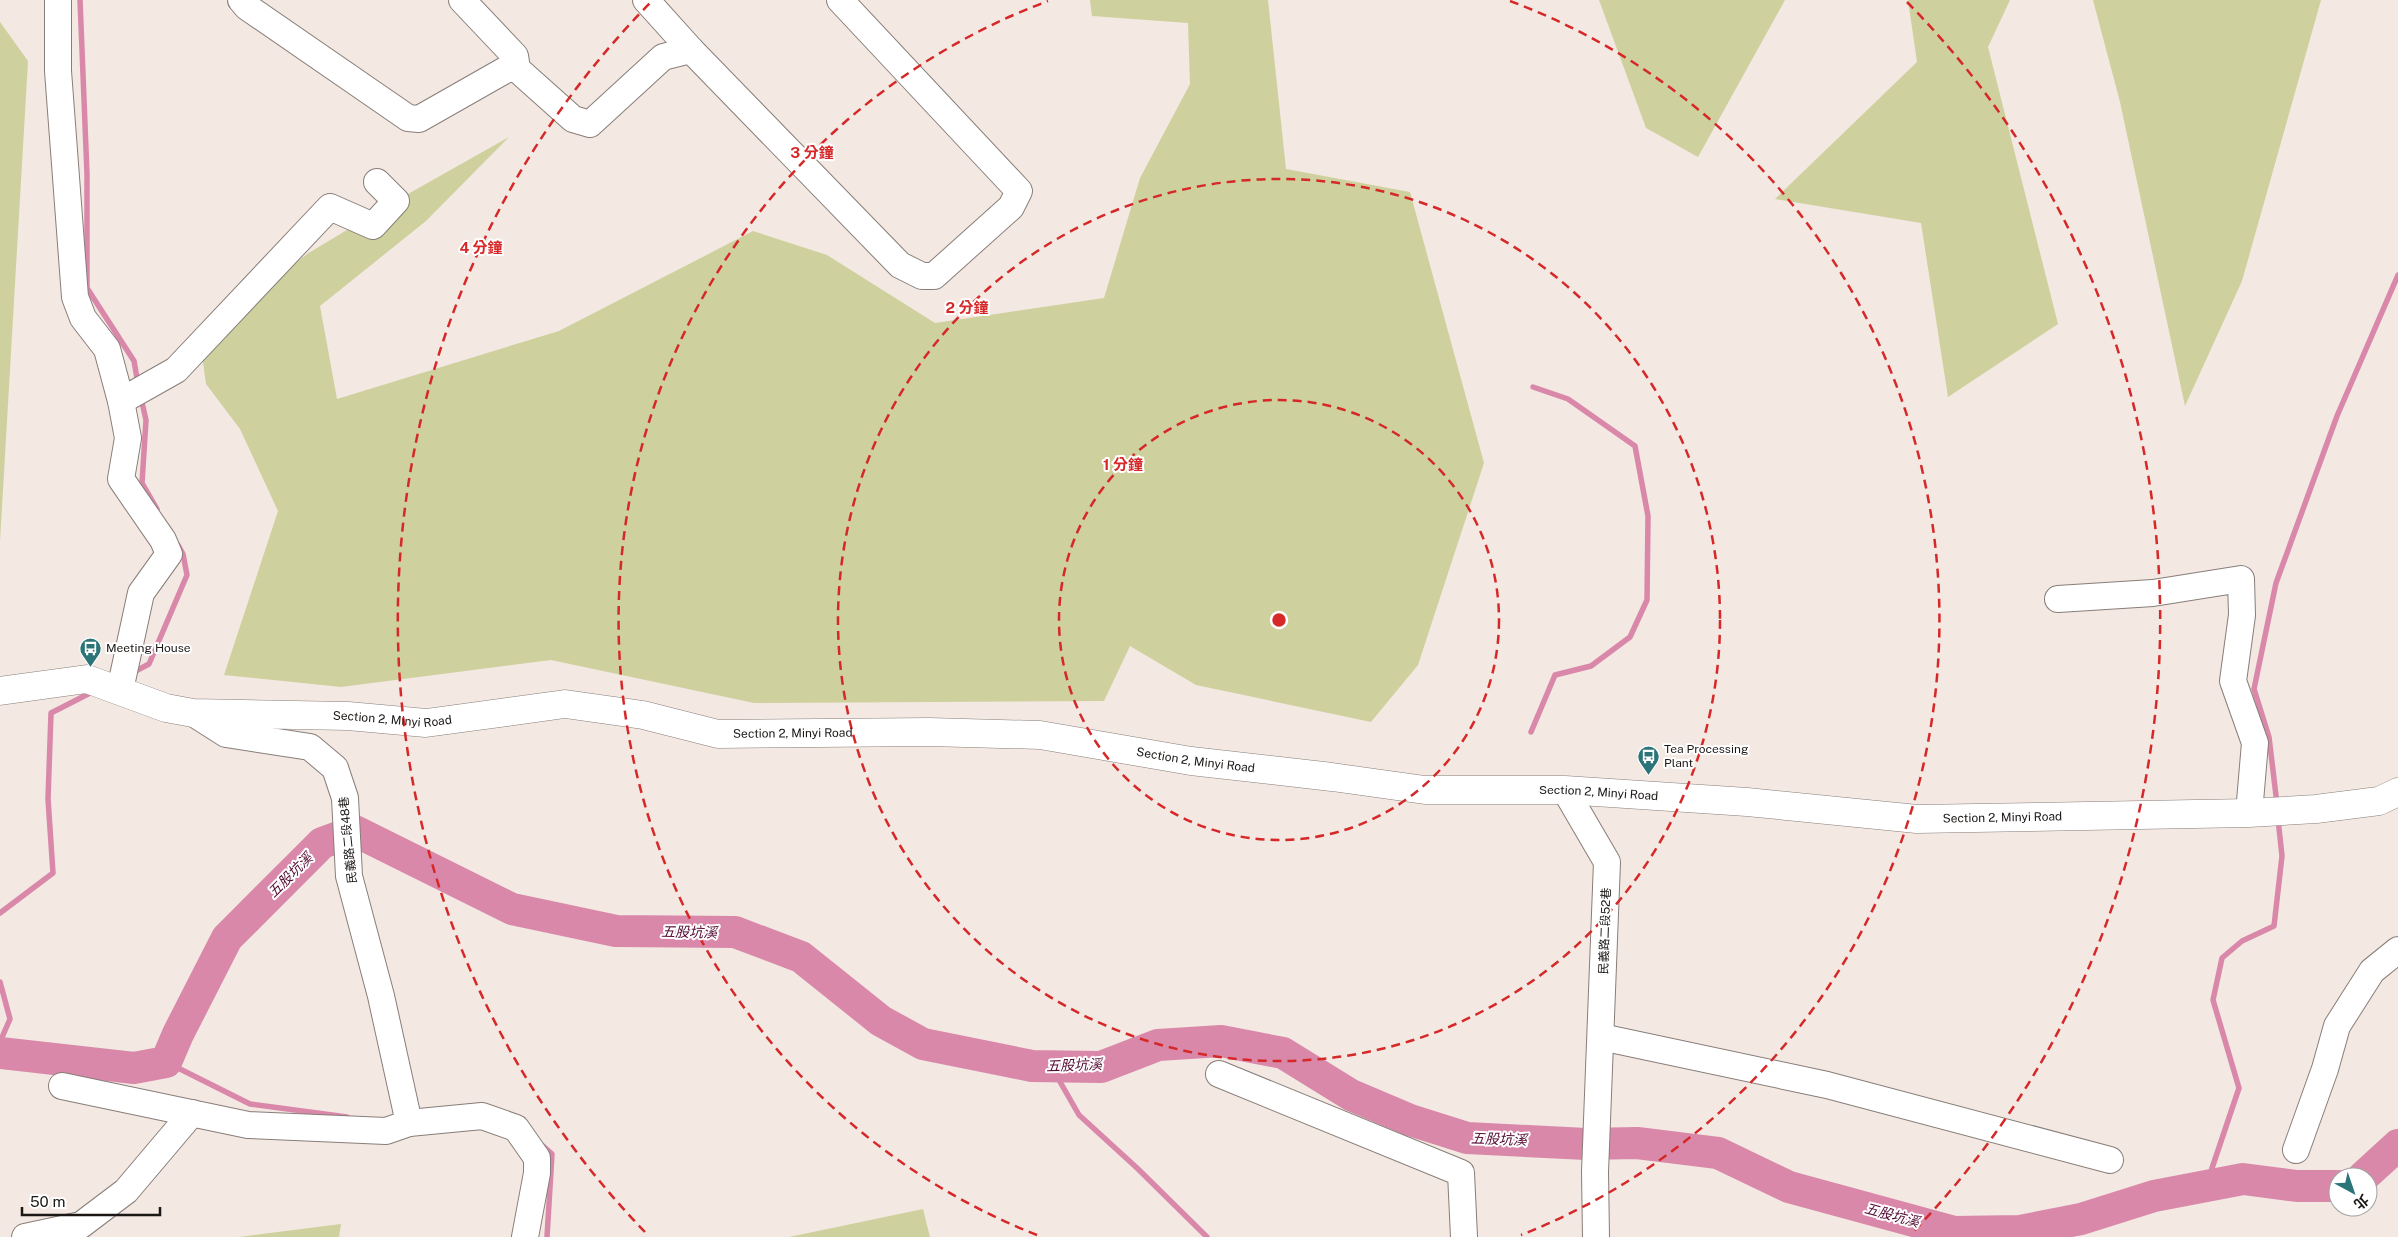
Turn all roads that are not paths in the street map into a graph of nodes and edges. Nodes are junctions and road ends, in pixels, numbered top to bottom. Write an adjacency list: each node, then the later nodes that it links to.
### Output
1 (58, 0): 9 (street)
2 (241, 0): 7 (street)
3 (462, 0): 7 (street)
4 (646, 0): 6 (street)
5 (840, 0): 6 (street)
6 (691, 50): 7 (street)
7 (517, 69)
8 (377, 182): 9 (street)
9 (121, 401): 11 (street)
10 (2058, 599): 16 (street)
11 (115, 688): 12 (main road, Section 2, Minyi Road); 13 (main road, Section 2, Minyi Road)
12 (0, 691)
13 (193, 713): 14 (main road, Section 2, Minyi Road); 22 (street, 民義路二段48巷)
14 (1565, 790): 16 (main road, Section 2, Minyi Road); 18 (street, 民義路二段52巷)
15 (2398, 792): 16 (main road, Section 2, Minyi Road)
16 (2268, 812)
17 (2398, 950): 23 (street)
18 (1601, 1037): 24 (street); 28 (street, 民義路二段52巷)
19 (1219, 1074): 27 (street)
20 (62, 1086): 21 (street)
21 (192, 1113): 22 (street); 25 (street)
22 (409, 1123): 26 (street)
23 (2296, 1150)
24 (2110, 1160)
25 (25, 1237)
26 (525, 1237)
27 (1464, 1237)
28 (1596, 1237)

